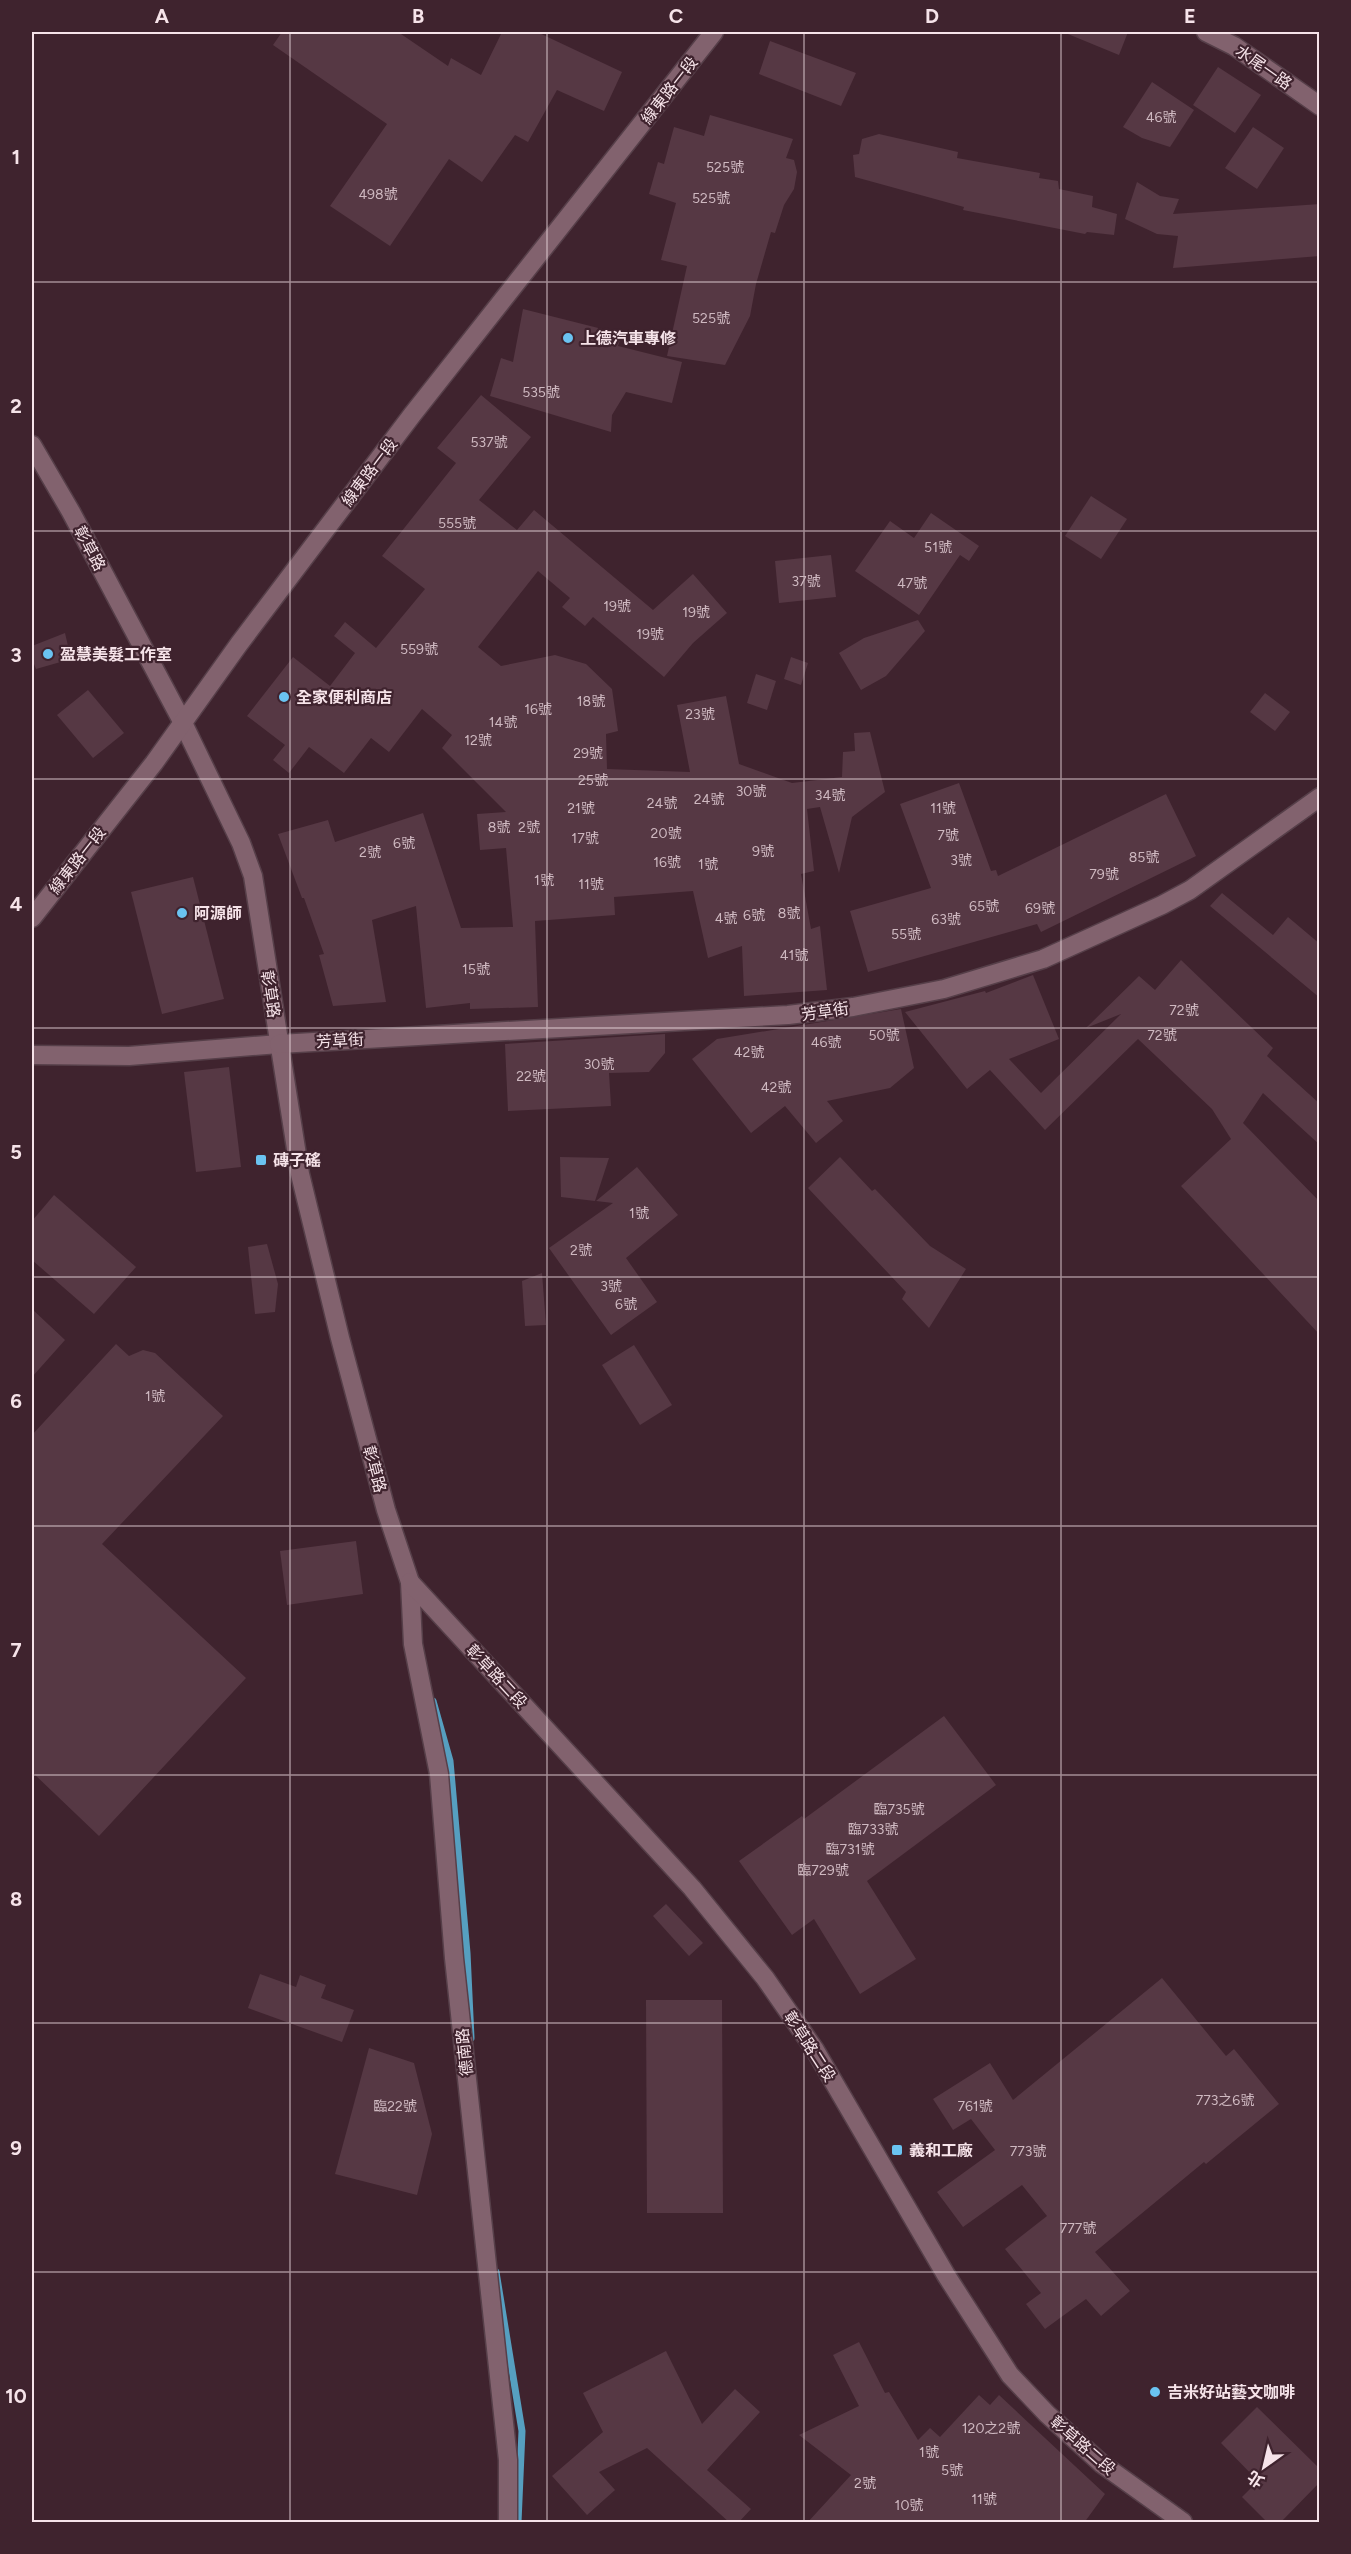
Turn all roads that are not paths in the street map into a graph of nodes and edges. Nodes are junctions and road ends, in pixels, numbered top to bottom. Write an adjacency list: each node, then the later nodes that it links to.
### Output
1 (714, 32): 5 (street, 線東路一段)
2 (1206, 32): 3 (street, 水尾一路)
3 (1320, 106)
4 (32, 445): 5 (street, 彰草路)
5 (183, 723): 7 (street, 線東路一段); 8 (street, 彰草路)
6 (1320, 796): 8 (street, 芳草街)
7 (32, 918)
8 (279, 1044): 9 (street, 芳草街); 10 (street, 彰草路)
9 (32, 1054)
10 (410, 1582): 11 (street, 德南路); 12 (street, 彰草路二段)
11 (508, 2523)
12 (1183, 2523)

